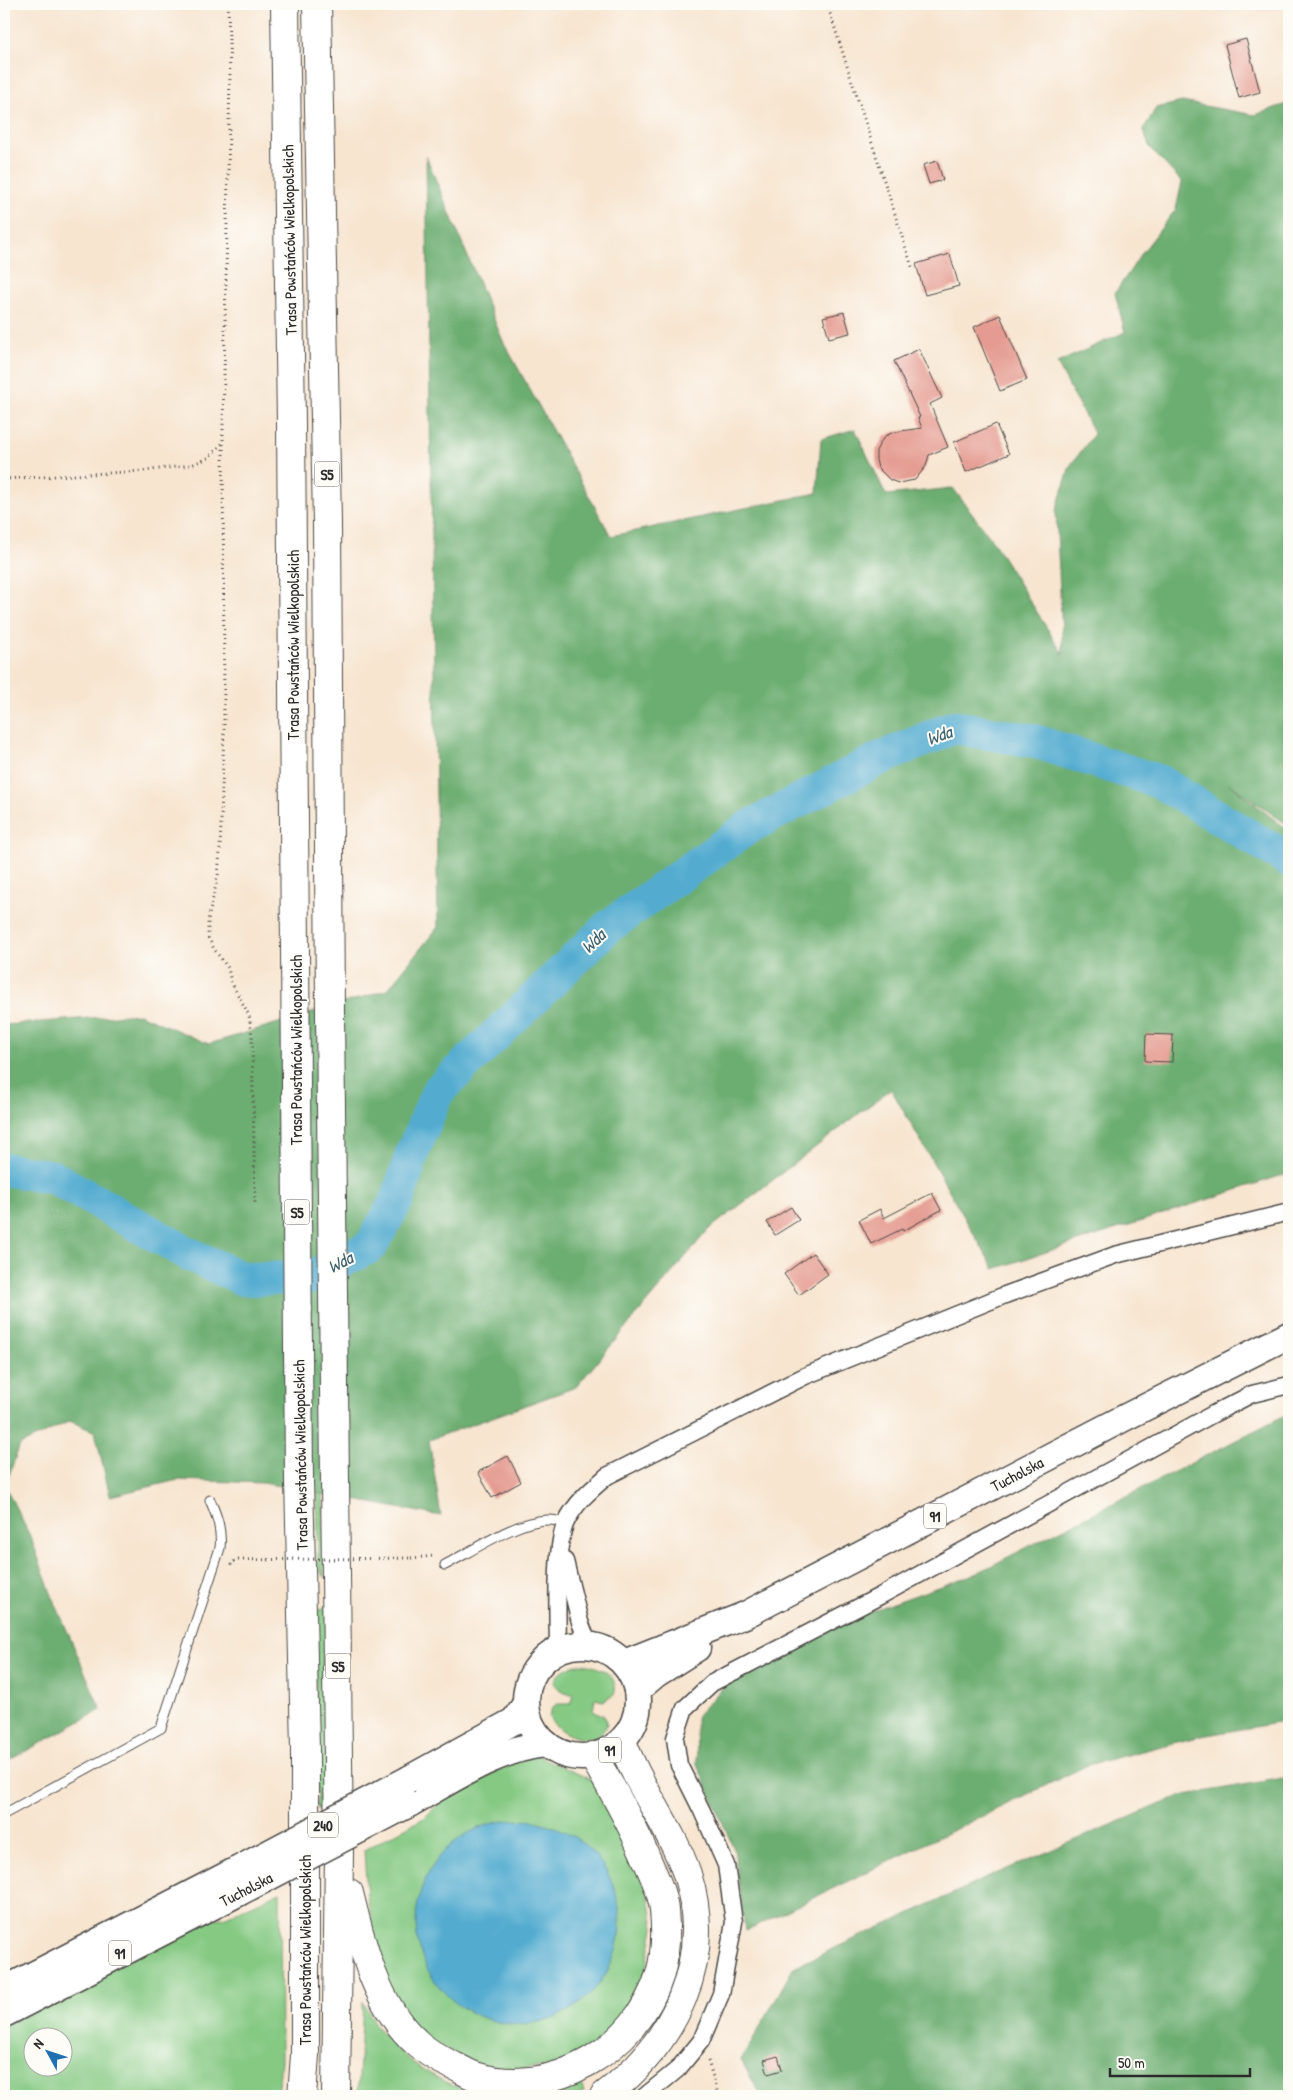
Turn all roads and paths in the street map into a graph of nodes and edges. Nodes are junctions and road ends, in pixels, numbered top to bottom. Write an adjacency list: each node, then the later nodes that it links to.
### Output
1 (228, 4): 6 (path)
2 (285, 4): 33 (highway, Trasa Powstańców Wielkopolskich / S5)
3 (317, 4): 28 (highway, Trasa Powstańców Wielkopolskich / S5)
4 (827, 4): 5 (path)
5 (912, 270)
6 (224, 442): 7 (path); 8 (path)
7 (4, 480)
8 (255, 1205)
9 (1289, 1212): 13 (street)
10 (1289, 1335): 17 (main road, Tucholska / 91)
11 (1289, 1385): 32 (street)
12 (210, 1500): 27 (lane)
13 (566, 1523): 14 (street); 16 (lane)
14 (561, 1544): 18 (street); 19 (street)
15 (238, 1560): 16 (path, bridge)
16 (445, 1565)
17 (746, 1615): 20 (main road, Tucholska / 91); 21 (main road, Tucholska / 91)
18 (589, 1645): 19 (main road, 91); 20 (main road, 91)
19 (558, 1650): 22 (main road, 91)
20 (624, 1664): 21 (main road, 91)
21 (637, 1690): 23 (main road, 91)
22 (525, 1705): 24 (main road, 91); 26 (main road, Tucholska)
23 (622, 1740): 25 (main road, 91); 37 (highway)
24 (544, 1744): 25 (main road, 91); 26 (main road, Tucholska / 91)
25 (593, 1756): 28 (highway)
26 (409, 1792): 29 (main road, Tucholska / 91, bridge)
27 (4, 1814)
28 (339, 1852): 36 (highway, Trasa Powstańców Wielkopolskich / S5)
29 (237, 1882): 30 (main road, Tucholska); 31 (main road, Tucholska / 91)
30 (4, 1990)
31 (4, 2014)
32 (701, 2041): 38 (street); 39 (path)
33 (305, 2055): 34 (highway); 35 (highway, Trasa Powstańców Wielkopolskich / S5)
34 (296, 2096)
35 (302, 2096)
36 (336, 2096)
37 (604, 2096)
38 (645, 2096)
39 (718, 2096)

